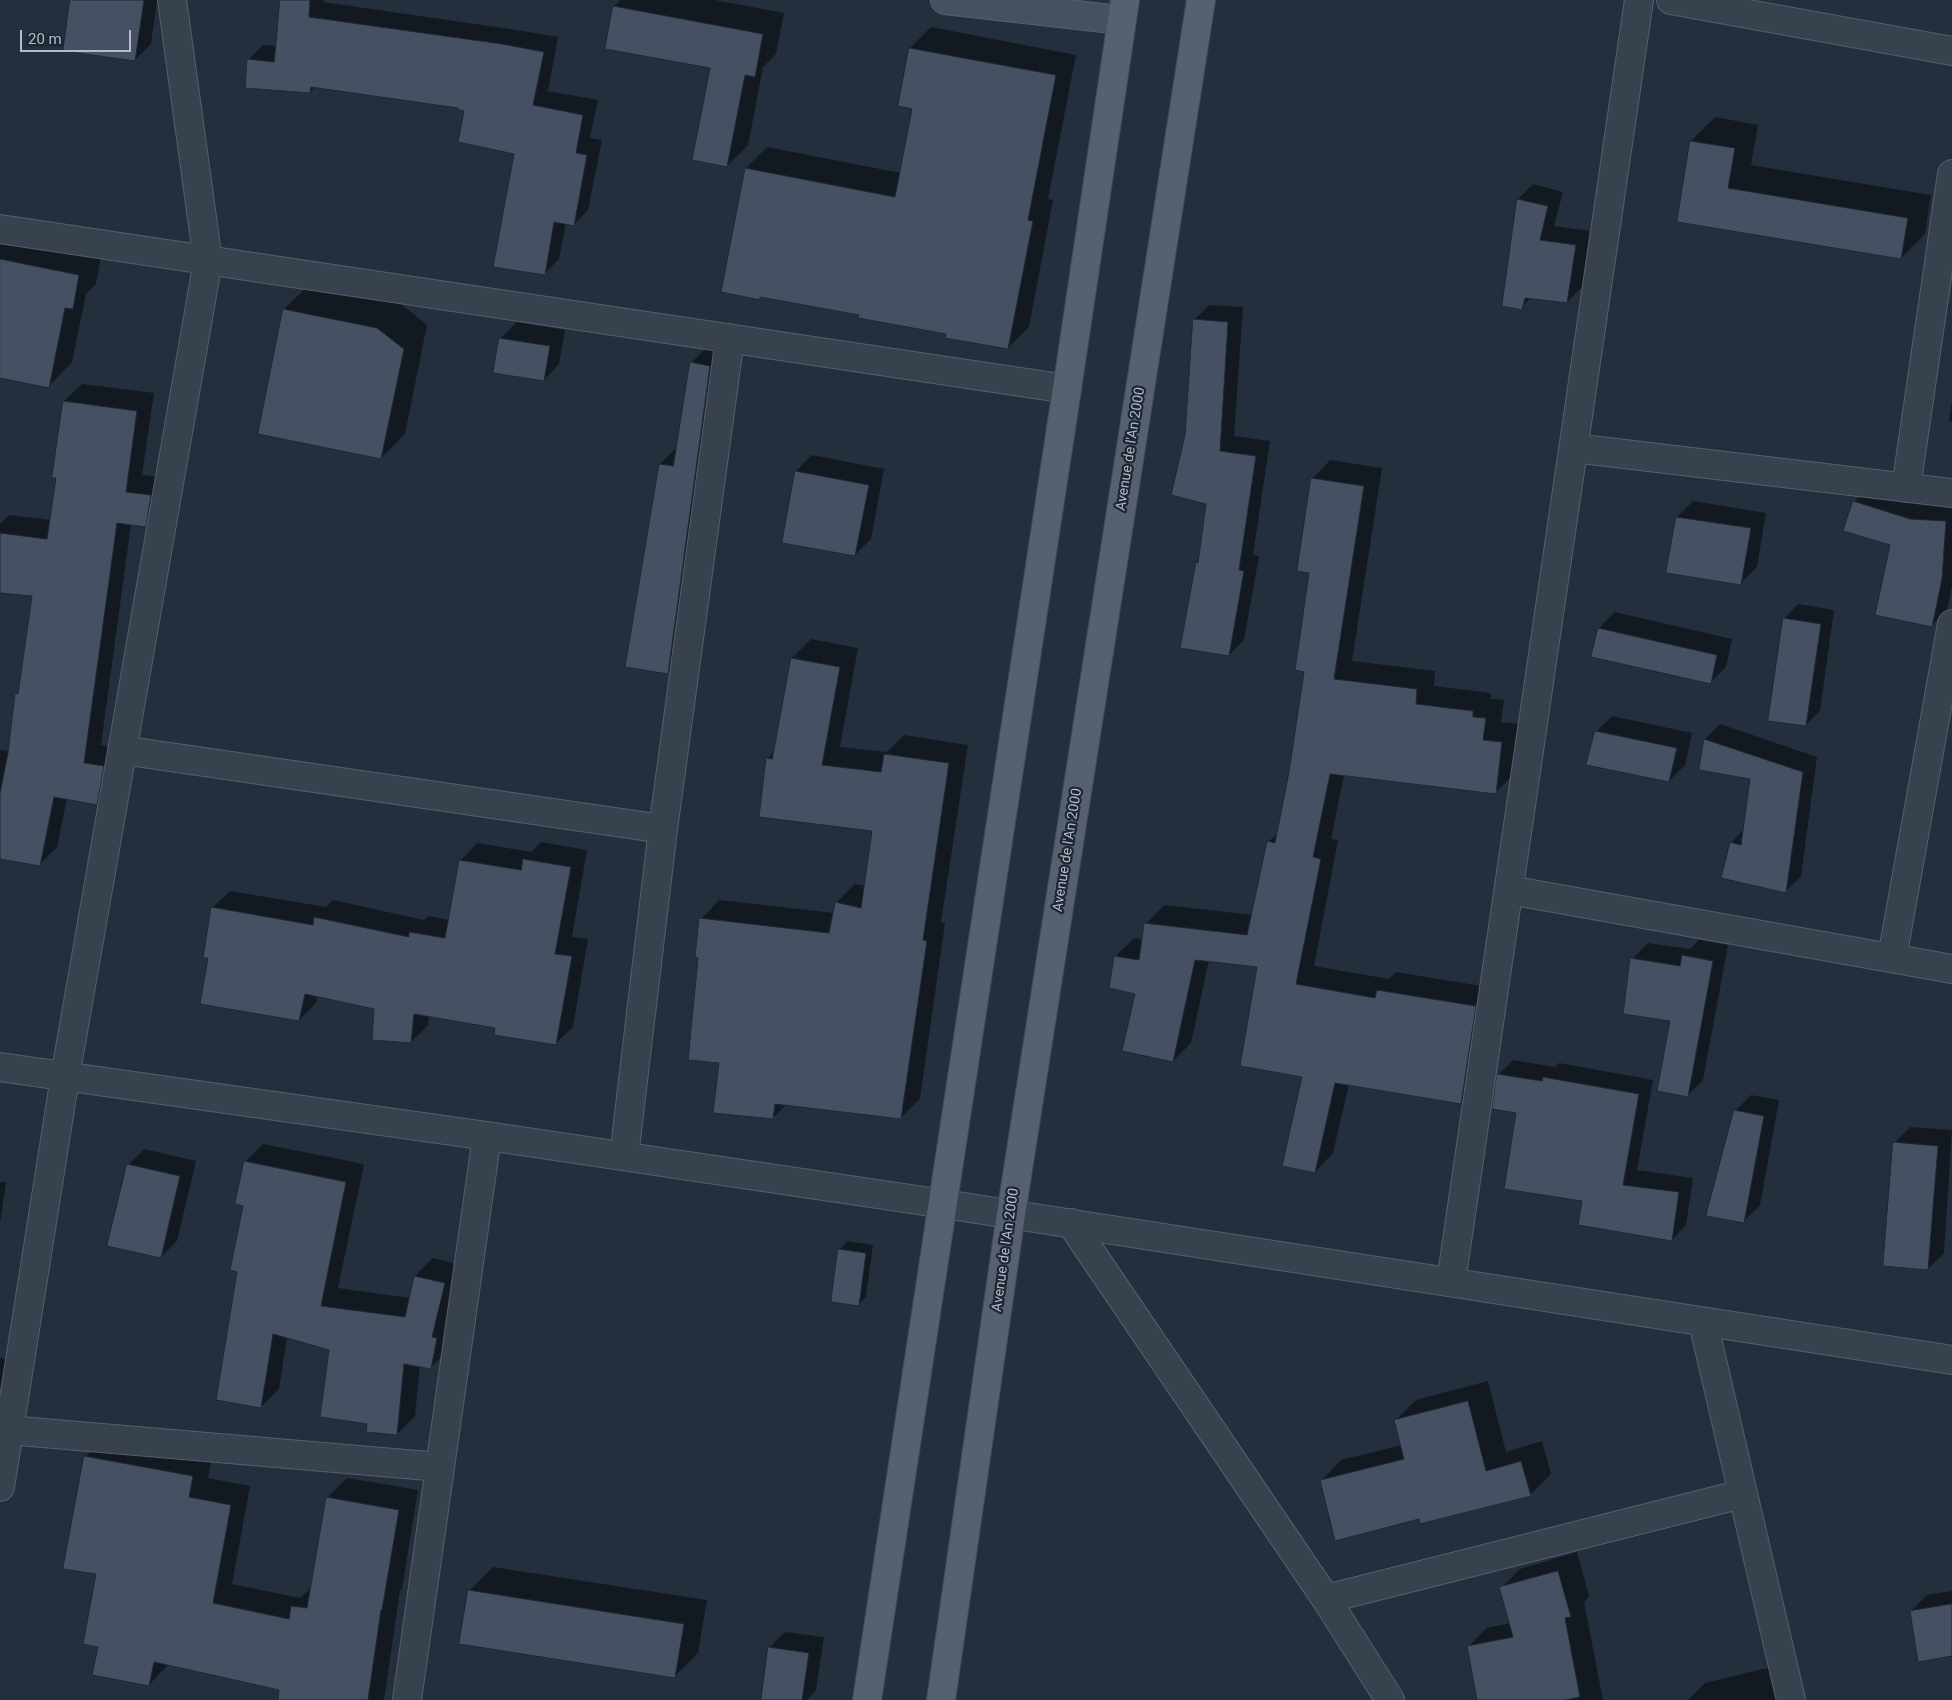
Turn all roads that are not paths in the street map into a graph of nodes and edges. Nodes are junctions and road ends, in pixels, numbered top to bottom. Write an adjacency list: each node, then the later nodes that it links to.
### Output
1 (172, 0): 10 (street)
2 (945, 0): 6 (street)
3 (1201, 0): 27 (main road, Avenue de l'An 2000)
4 (1639, 0): 13 (street)
5 (1671, 0): 7 (street)
6 (1123, 10): 12 (main road)
7 (1952, 52)
8 (1952, 174): 14 (street)
9 (0, 229): 10 (street)
10 (208, 261): 11 (street); 17 (street)
11 (730, 338): 12 (street); 18 (street)
12 (1068, 389): 26 (main road)
13 (1574, 448): 14 (street); 19 (street)
14 (1906, 488): 15 (street)
15 (1952, 493)
16 (1952, 624): 20 (street)
17 (122, 750): 18 (street); 23 (street)
18 (663, 829): 25 (street)
19 (1509, 890): 20 (street); 29 (street)
20 (1892, 958): 21 (street)
21 (1952, 969)
22 (0, 1067): 23 (street)
23 (65, 1077): 24 (street); 32 (street)
24 (487, 1136): 25 (street); 33 (street)
25 (624, 1156): 26 (street)
26 (944, 1204): 27 (street); 38 (main road)
27 (1011, 1214): 28 (street); 39 (main road, Avenue de l'An 2000)
28 (1071, 1224): 29 (street); 36 (street)
29 (1452, 1282): 30 (street)
30 (1703, 1322): 31 (street); 35 (street)
31 (1952, 1360)
32 (8, 1430): 33 (street); 34 (street)
33 (440, 1467): 37 (street)
34 (0, 1486)
35 (1742, 1494): 36 (street); 41 (street)
36 (1326, 1599): 40 (street)
37 (407, 1700)
38 (867, 1700)
39 (941, 1700)
40 (1390, 1700)
41 (1791, 1700)

